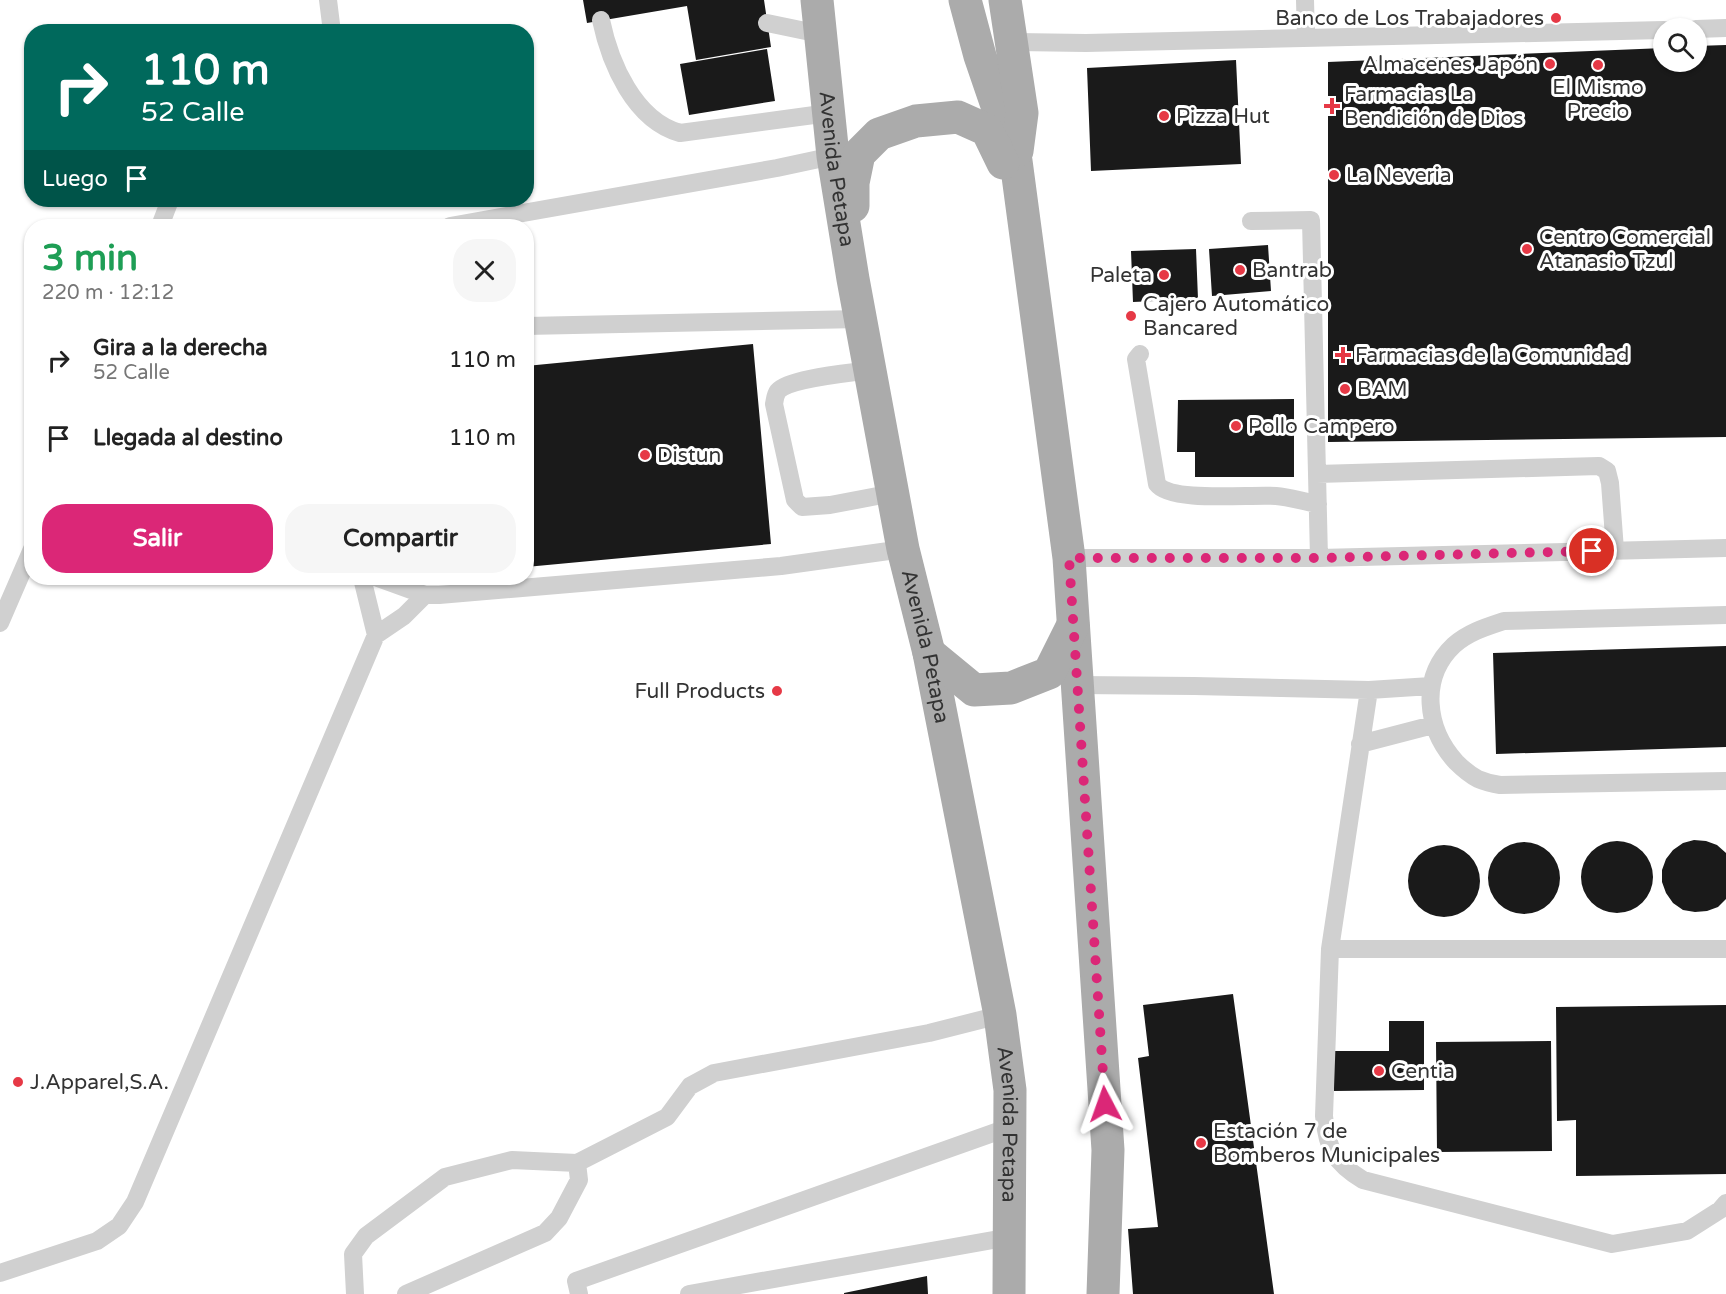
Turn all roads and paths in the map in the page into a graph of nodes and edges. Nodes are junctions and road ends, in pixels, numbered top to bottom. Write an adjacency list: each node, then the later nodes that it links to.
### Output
1 (328, 0): 8 (lane)
2 (817, 0): 12 (main road, Avenida Petapa)
3 (964, 0): 17 (main road)
4 (1005, 0): 14 (main road)
5 (1305, 0): 13 (lane)
6 (601, 20): 15 (lane)
7 (767, 23): 12 (lane)
8 (331, 24)
9 (1726, 28): 10 (lane)
10 (1707, 29)
11 (1653, 30): 13 (lane)
12 (820, 34): 15 (main road, Avenida Petapa)
13 (1306, 38): 14 (lane)
14 (1012, 42): 17 (main road)
15 (829, 113): 16 (main road, Avenida Petapa)
16 (833, 156): 18 (lane); 21 (main road, Avenida Petapa)
17 (1016, 161): 20 (main road)
18 (489, 219)
19 (1251, 221): 26 (lane)
20 (1028, 242): 21 (main road); 32 (main road)
21 (853, 279): 22 (main road, Avenida Petapa)
22 (860, 319): 23 (lane); 25 (main road, Avenida Petapa)
23 (534, 327)
24 (1140, 354): 28 (lane)
25 (870, 370): 27 (main road, Avenida Petapa); 27 (lane)
26 (1317, 474): 28 (lane); 31 (lane)
27 (893, 493): 30 (main road, Avenida Petapa)
28 (1318, 504): 33 (lane)
29 (1726, 548): 31 (lane)
30 (903, 549): 37 (lane); 42 (main road, Avenida Petapa)
31 (1615, 550): 33 (lane)
32 (1069, 558): 33 (lane); 40 (main road)
33 (1319, 558)
34 (24, 568): 39 (lane)
35 (364, 585): 41 (lane)
36 (397, 585): 37 (lane)
37 (425, 595): 41 (lane)
38 (1726, 615): 44 (lane)
39 (0, 623)
40 (1073, 624): 42 (main road); 43 (main road)
41 (376, 635): 56 (lane)
42 (929, 653): 51 (main road, Avenida Petapa)
43 (1077, 685): 45 (lane); 62 (main road)
44 (1431, 686): 45 (lane); 46 (lane)
45 (1369, 690): 47 (lane)
46 (1433, 725): 47 (lane); 48 (lane)
47 (1360, 744): 49 (lane)
48 (1726, 781)
49 (1330, 949): 50 (lane); 54 (lane)
50 (1726, 949)
51 (1000, 1015): 52 (main road, Avenida Petapa); 53 (lane)
52 (1010, 1127): 55 (main road, Avenida Petapa); 59 (lane)
53 (577, 1163): 57 (lane); 58 (lane)
54 (1726, 1203)
55 (1010, 1237): 60 (lane); 61 (main road, Avenida Petapa)
56 (0, 1273)
57 (356, 1294)
58 (406, 1294)
59 (579, 1294)
60 (689, 1294)
61 (1009, 1294)
62 (1103, 1294)

